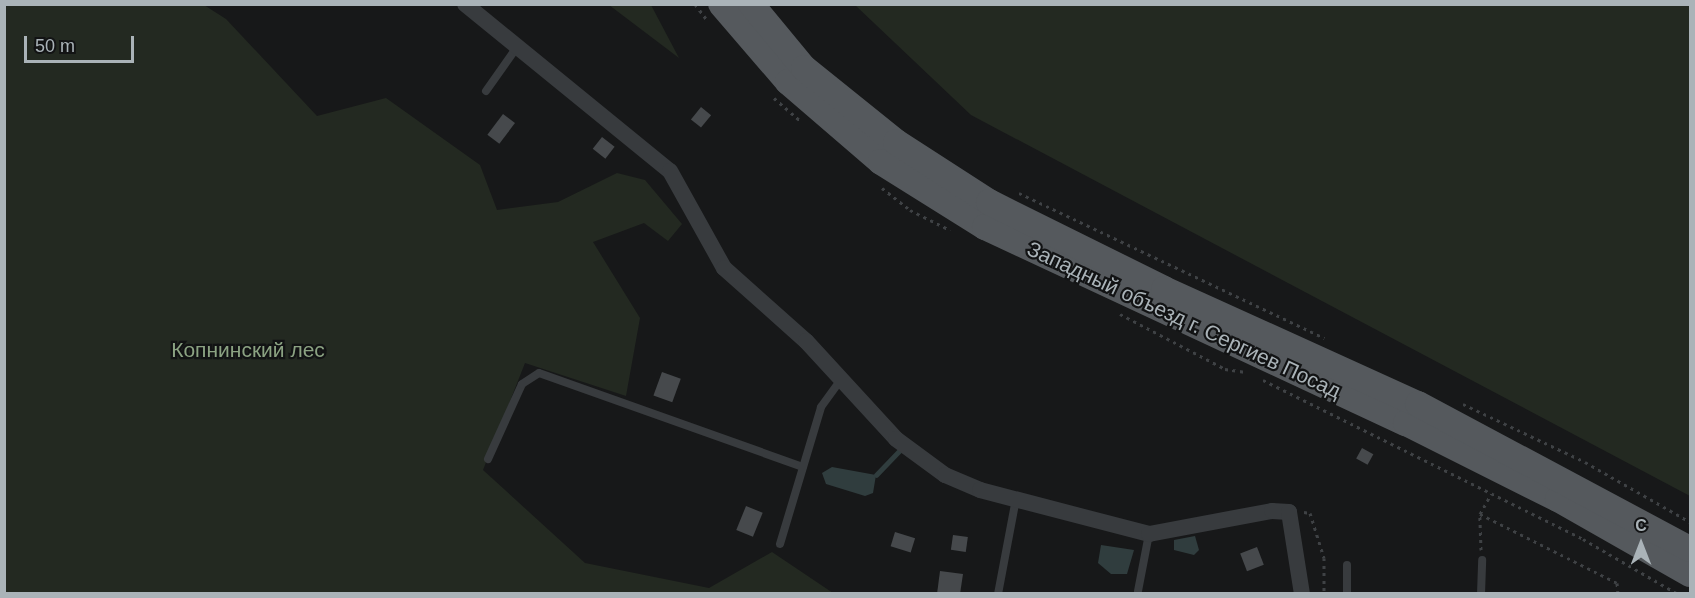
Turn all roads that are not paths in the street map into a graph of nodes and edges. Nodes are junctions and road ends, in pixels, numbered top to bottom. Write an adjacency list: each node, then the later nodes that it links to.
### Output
1 (465, 4): 4 (street)
2 (721, 4): 15 (main road, Западный объезд г. Сергиев Посад)
3 (751, 4): 12 (main road, Западный объезд г. Сергиев Посад)
4 (517, 46): 5 (lane); 6 (street)
5 (486, 91)
6 (841, 379): 8 (lane); 9 (street)
7 (488, 459): 8 (lane)
8 (803, 467): 11 (lane)
9 (1016, 499): 10 (street); 17 (lane)
10 (1149, 534): 16 (lane); 18 (street)
11 (780, 544)
12 (1690, 549)
13 (1482, 560): 20 (lane)
14 (1347, 566): 19 (lane)
15 (1690, 574)
16 (1138, 591)
17 (998, 594)
18 (1302, 594)
19 (1347, 594)
20 (1481, 594)

